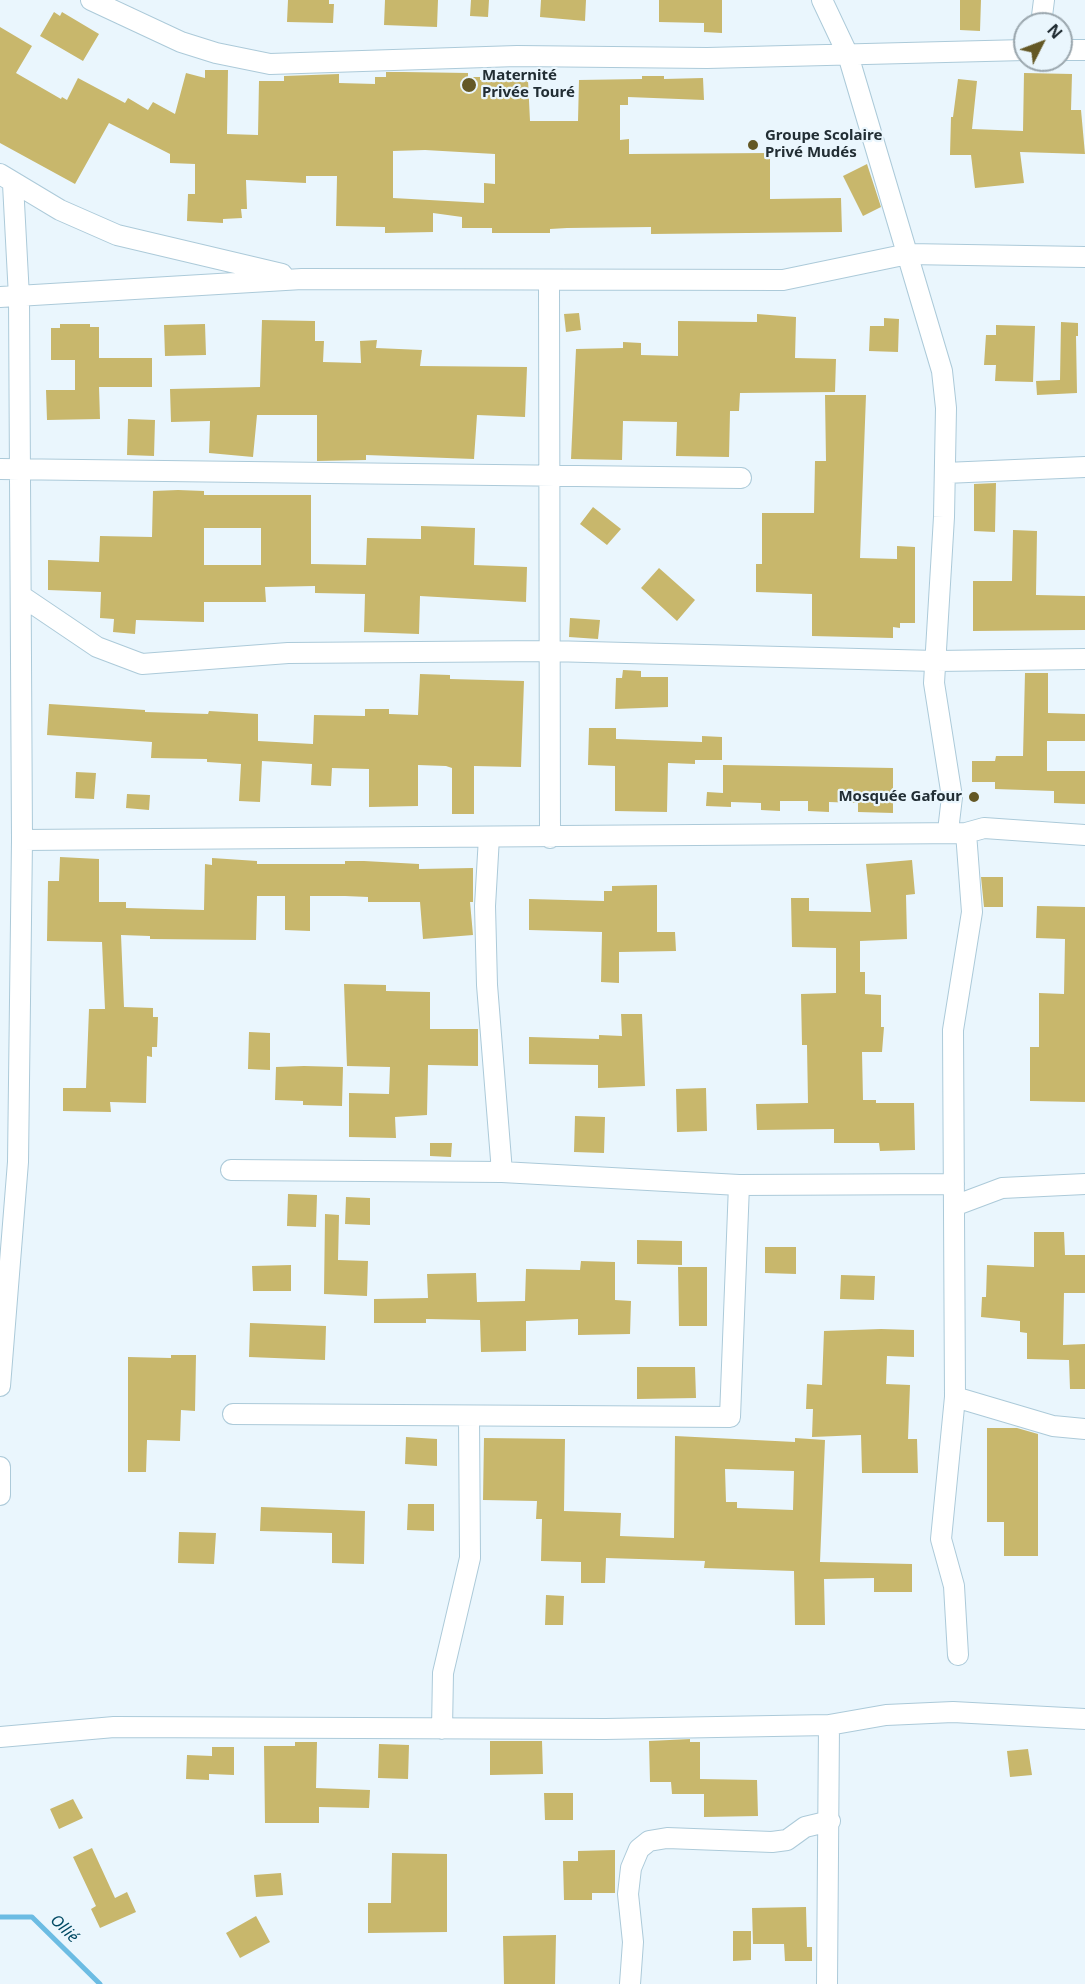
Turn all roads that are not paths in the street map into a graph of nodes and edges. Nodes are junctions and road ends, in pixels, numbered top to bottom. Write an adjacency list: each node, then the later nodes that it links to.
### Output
1 (91, 0): 4 (street)
2 (822, 0): 4 (street)
3 (1013, 50): 4 (street)
4 (848, 55): 6 (street)
5 (7, 179): 8 (street); 10 (street)
6 (909, 254): 7 (street); 9 (street); 13 (street)
7 (1085, 257)
8 (302, 279): 9 (street); 10 (street)
9 (549, 280): 14 (street)
10 (10, 297): 12 (street)
11 (1085, 467): 13 (street)
12 (10, 469): 14 (street); 16 (street)
13 (945, 473): 19 (street)
14 (549, 477): 15 (street); 17 (street)
15 (741, 478)
16 (23, 597): 17 (street); 24 (street)
17 (549, 651): 19 (street); 23 (street)
18 (1085, 658): 19 (street)
19 (936, 661): 20 (street)
20 (957, 832): 21 (street); 23 (street); 27 (street)
21 (1085, 835)
22 (489, 837): 23 (street); 24 (street); 26 (street)
23 (550, 838)
24 (22, 840): 31 (street)
25 (231, 1170): 26 (street)
26 (502, 1172): 29 (street)
27 (954, 1184): 29 (street); 30 (street)
28 (1085, 1184): 30 (street)
29 (739, 1185): 34 (street)
30 (954, 1206): 32 (street)
31 (0, 1386)
32 (955, 1396): 35 (street); 38 (street)
33 (233, 1414): 34 (street)
34 (468, 1417): 41 (street)
35 (1085, 1429)
36 (0, 1467): 37 (street)
37 (0, 1495)
38 (958, 1655)
39 (1085, 1719): 40 (street)
40 (829, 1725): 41 (street); 43 (street)
41 (442, 1728): 42 (street)
42 (0, 1737)
43 (830, 1821): 44 (street); 45 (street)
44 (630, 1984)
45 (827, 1984)

